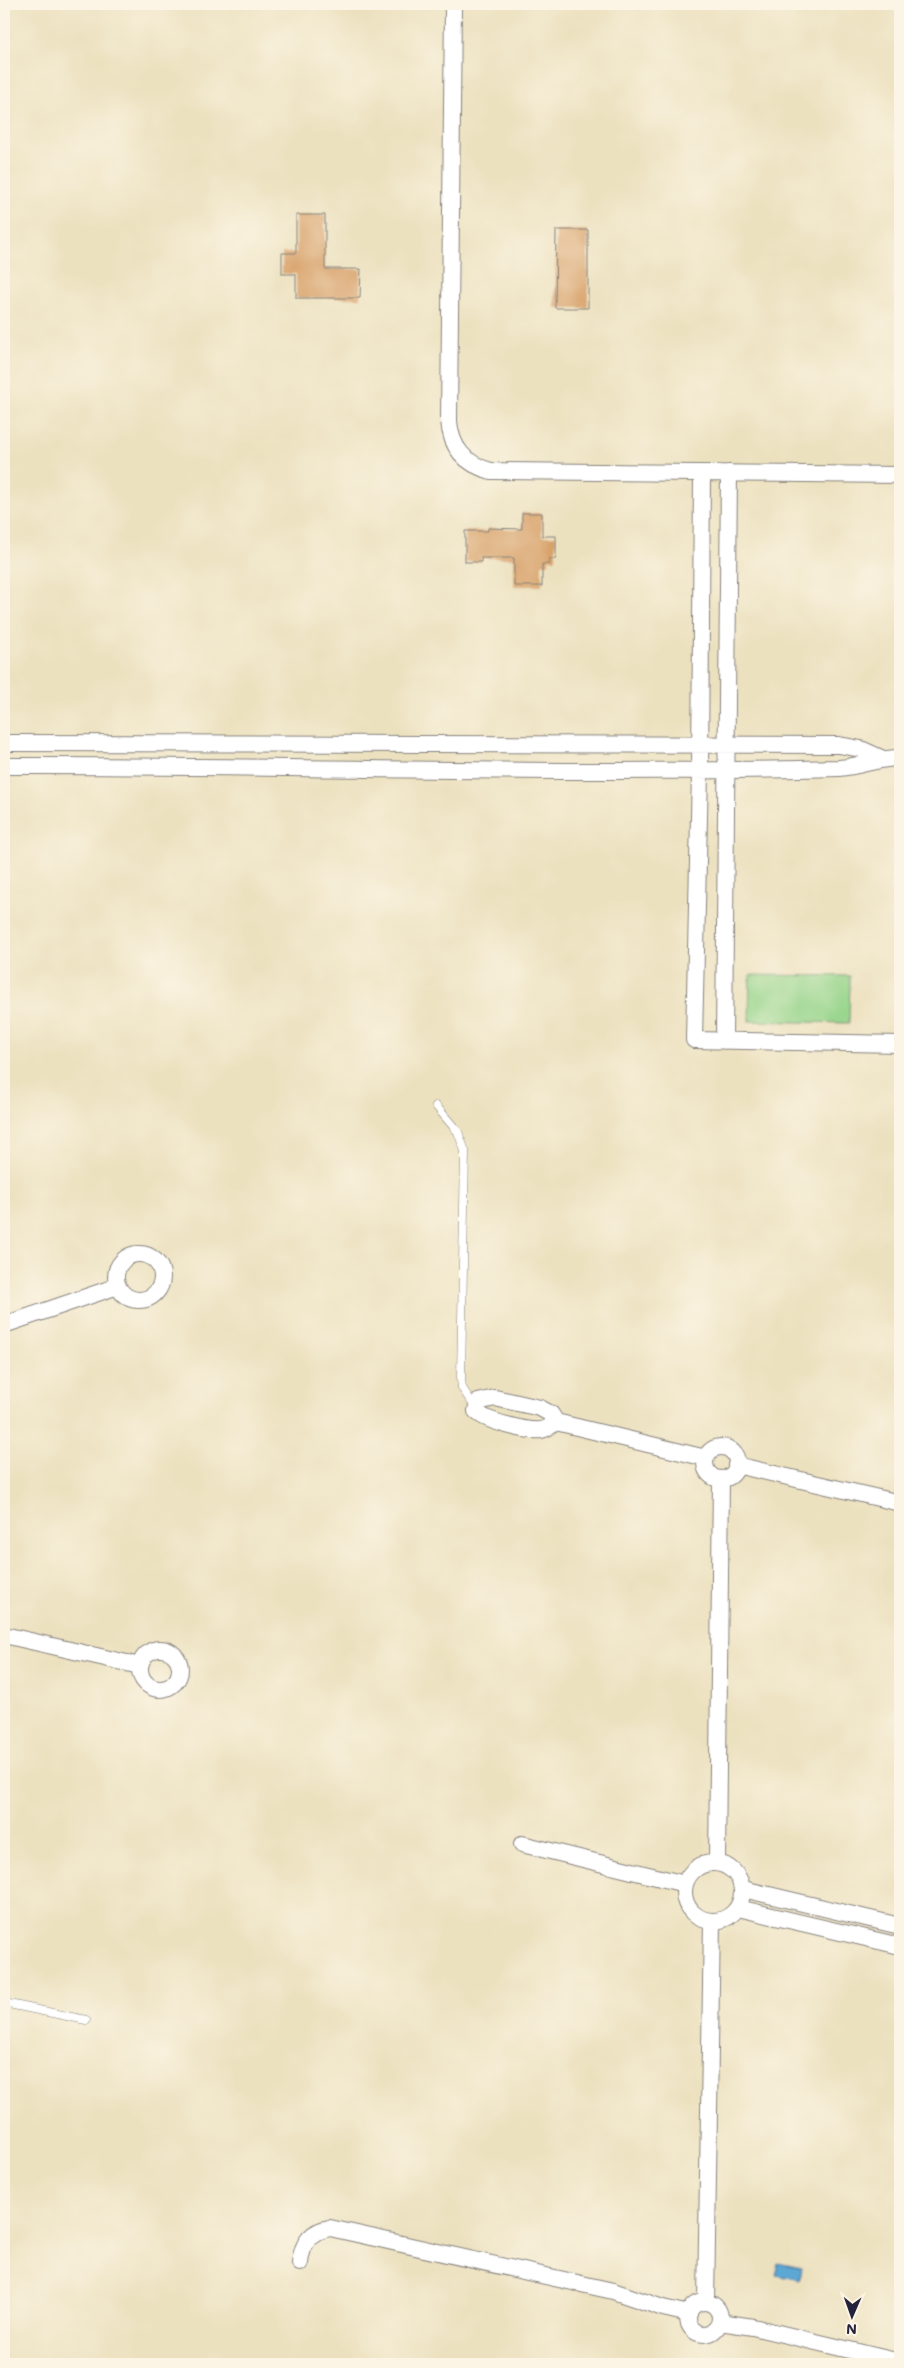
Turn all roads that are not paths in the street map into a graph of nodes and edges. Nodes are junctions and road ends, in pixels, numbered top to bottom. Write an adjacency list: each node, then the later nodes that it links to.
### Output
1 (453, 4): 2 (street)
2 (702, 473): 3 (street); 7 (street)
3 (729, 473): 4 (street); 6 (street)
4 (900, 475)
5 (4, 743): 7 (street)
6 (727, 745): 7 (street); 8 (street); 11 (street)
7 (700, 746): 12 (street)
8 (881, 758): 9 (street); 11 (street)
9 (900, 758)
10 (4, 766): 12 (street)
11 (727, 771): 12 (street); 13 (street)
12 (700, 772): 13 (street)
13 (724, 1041): 14 (street)
14 (900, 1044)
15 (436, 1106): 18 (lane)
16 (118, 1286): 17 (street)
17 (4, 1325)
18 (475, 1407): 19 (street); 19 (street)
19 (556, 1422): 20 (street)
20 (706, 1458): 21 (street); 22 (street)
21 (736, 1465): 22 (street); 23 (street)
22 (721, 1479): 27 (street)
23 (900, 1503)
24 (4, 1635): 25 (street)
25 (140, 1666)
26 (522, 1844): 28 (street)
27 (716, 1863): 28 (street); 29 (street)
28 (685, 1884): 31 (street)
29 (743, 1889): 30 (street); 32 (street)
30 (738, 1908): 31 (street); 33 (street)
31 (712, 1921): 37 (street)
32 (900, 1926)
33 (900, 1946)
34 (4, 2002): 35 (lane)
35 (86, 2020)
36 (300, 2263): 38 (street)
37 (706, 2302): 38 (street); 39 (street)
38 (689, 2314): 39 (street)
39 (720, 2322): 40 (street)
40 (900, 2362)

